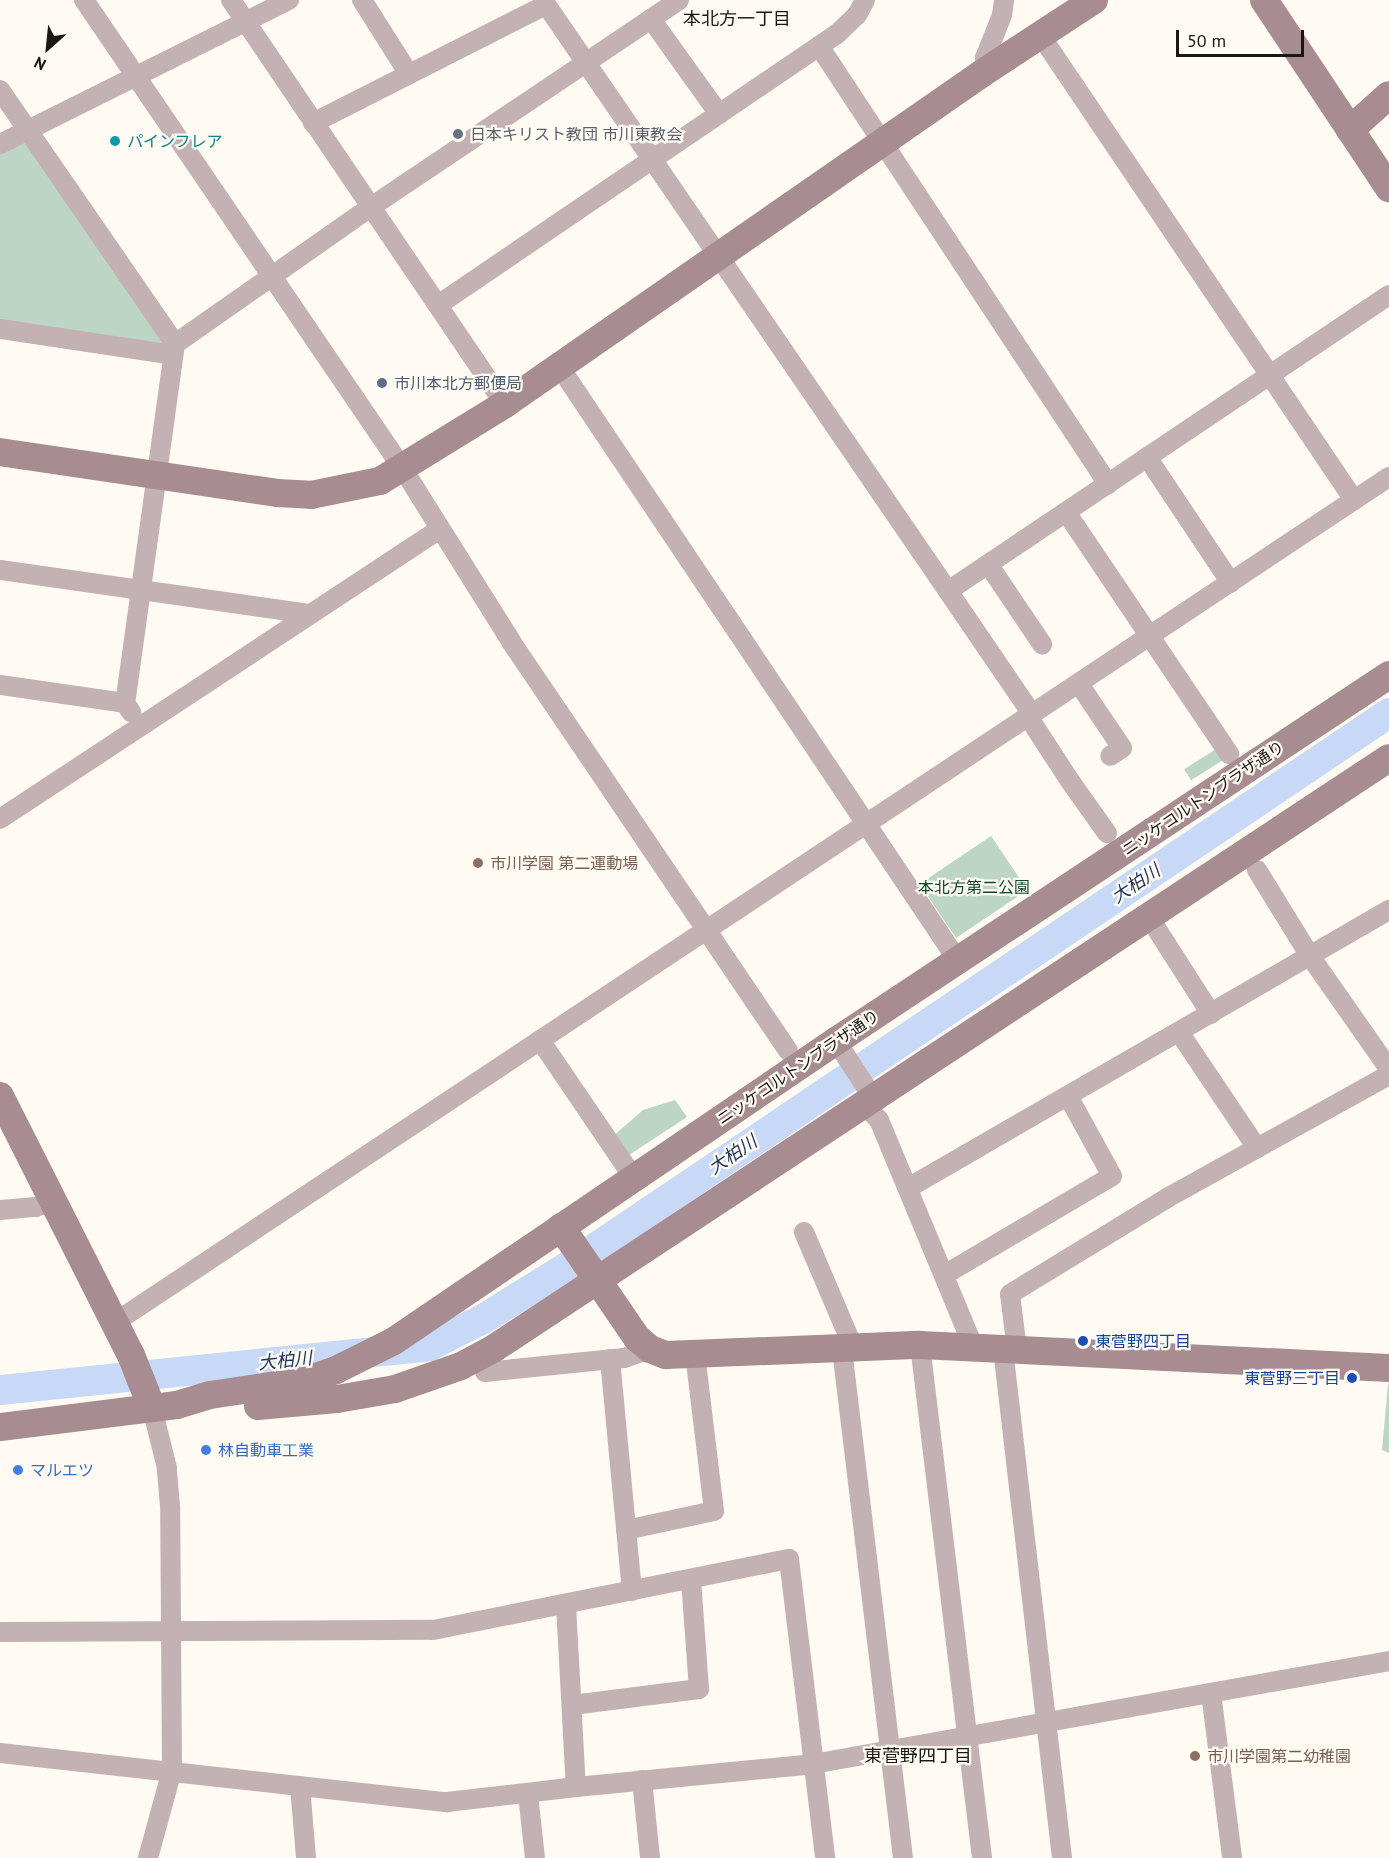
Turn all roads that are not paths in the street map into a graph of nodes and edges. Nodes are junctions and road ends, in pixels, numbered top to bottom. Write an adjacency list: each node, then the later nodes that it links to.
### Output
1 (84, 0): 18 (street)
2 (231, 0): 12 (street)
3 (289, 0): 12 (street)
4 (362, 0): 17 (street)
5 (679, 0): 11 (street)
6 (865, 0): 14 (street)
7 (1004, 0): 16 (street)
8 (1094, 0): 13 (street)
9 (1264, 0): 23 (street)
10 (544, 2): 15 (street); 17 (street)
11 (651, 19): 15 (street); 21 (street)
12 (246, 21): 18 (street); 22 (street)
13 (1041, 36): 16 (street); 37 (street)
14 (819, 46): 21 (street); 25 (street)
15 (585, 62): 27 (street); 29 (street)
16 (991, 68): 25 (street)
17 (410, 74): 22 (street)
18 (136, 75): 24 (street); 31 (street)
19 (0, 90): 24 (street)
20 (1389, 95): 23 (street)
21 (719, 114): 27 (street)
22 (313, 123): 29 (street)
23 (1350, 130): 28 (street)
24 (29, 131): 26 (street); 35 (street)
25 (882, 143): 30 (street); 43 (street)
26 (0, 144)
27 (652, 159): 30 (street); 33 (street)
28 (1389, 188)
29 (371, 207): 31 (street); 33 (street)
30 (718, 255): 36 (street); 52 (street)
31 (273, 276): 35 (street); 41 (street)
32 (1389, 296): 37 (street)
33 (438, 305): 38 (street)
34 (0, 329): 35 (street)
35 (174, 350): 42 (street)
36 (559, 366): 38 (street); 66 (street)
37 (1268, 376): 40 (street); 45 (street)
38 (505, 404): 41 (street)
39 (0, 452): 42 (street)
40 (1147, 457): 43 (street); 50 (street)
41 (403, 469): 42 (street); 47 (street)
42 (157, 476): 51 (street)
43 (1108, 484): 46 (street)
44 (1386, 485): 45 (street)
45 (1354, 500): 50 (street)
46 (1066, 512): 48 (street); 54 (street)
47 (440, 529): 53 (street); 71 (street)
48 (988, 564): 52 (street); 55 (street)
49 (0, 570): 51 (street)
50 (1231, 583): 54 (street)
51 (141, 590): 53 (street); 59 (street)
52 (948, 591): 60 (street)
53 (309, 614): 61 (street)
54 (1150, 637): 57 (street); 62 (street)
55 (1042, 644)
56 (1389, 675): 73 (street, ニッケコルトンプラザ通り)
57 (1078, 684): 60 (street); 63 (street)
58 (0, 685): 59 (street)
59 (125, 703): 61 (street)
60 (1032, 714): 66 (street); 67 (street)
61 (142, 726): 65 (street)
62 (1229, 754)
63 (1110, 756)
64 (1389, 758): 70 (street, ニッケコルトンプラザ通り)
65 (0, 819)
66 (864, 824): 71 (street); 73 (street)
67 (1107, 833)
68 (1257, 870): 72 (street)
69 (1387, 915): 72 (street)
70 (1149, 917): 74 (street); 83 (street, ニッケコルトンプラザ通り)
71 (706, 929): 76 (street); 78 (street)
72 (1310, 956): 74 (street); 79 (street)
73 (958, 961): 77 (street, ニッケコルトンプラザ通り)
74 (1211, 1014): 75 (street)
75 (1179, 1032): 82 (street); 84 (street)
76 (540, 1040): 85 (street); 93 (street)
77 (836, 1041): 83 (street); 85 (street, ニッケコルトンプラザ通り)
78 (788, 1050)
79 (1389, 1069)
80 (1389, 1075): 84 (street)
81 (0, 1096): 87 (street)
82 (1068, 1096): 86 (street); 92 (street)
83 (869, 1101): 86 (street); 91 (street, ニッケコルトンプラザ通り)
84 (1257, 1148): 98 (street)
85 (633, 1177): 89 (street, ニッケコルトンプラザ通り)
86 (908, 1188): 92 (street)
87 (53, 1200): 88 (street); 93 (street)
88 (0, 1210)
89 (565, 1231): 91 (street); 104 (street, ニッケコルトンプラザ通り)
90 (804, 1232): 97 (street)
91 (594, 1274): 96 (street); 104 (street, ニッケコルトンプラザ通り)
92 (944, 1275): 95 (street)
93 (114, 1323): 103 (street)
94 (920, 1345): 95 (street); 97 (street); 116 (street)
95 (974, 1348): 98 (street)
96 (650, 1349): 99 (street); 100 (street)
97 (848, 1349): 99 (street); 117 (street)
98 (1010, 1350): 101 (street); 115 (street)
99 (695, 1355): 106 (street)
100 (610, 1359): 102 (street); 106 (street)
101 (1389, 1368)
102 (485, 1372)
103 (149, 1399): 104 (street, ニッケコルトンプラザ通り); 105 (street, ニッケコルトンプラザ通り); 111 (street)
104 (184, 1404)
105 (0, 1427)
106 (626, 1530): 108 (street)
107 (691, 1579): 108 (street); 114 (street); 119 (street)
108 (632, 1591): 109 (street)
109 (566, 1605): 111 (street); 114 (street)
110 (0, 1632): 111 (street)
111 (173, 1632): 120 (street)
112 (1389, 1661): 113 (street)
113 (1211, 1693): 115 (street); 133 (street)
114 (572, 1705): 123 (street)
115 (1046, 1721): 116 (street); 132 (street)
116 (967, 1736): 117 (street); 131 (street)
117 (890, 1751): 119 (street); 130 (street)
118 (0, 1753): 120 (street)
119 (813, 1764): 121 (street); 129 (street)
120 (172, 1770): 122 (street); 125 (street)
121 (642, 1780): 123 (street); 128 (street)
122 (300, 1786): 124 (street); 126 (street)
123 (576, 1787): 124 (street)
124 (528, 1794): 127 (street)
125 (148, 1858)
126 (306, 1858)
127 (535, 1858)
128 (650, 1858)
129 (825, 1858)
130 (903, 1858)
131 (982, 1858)
132 (1062, 1858)
133 (1232, 1858)

